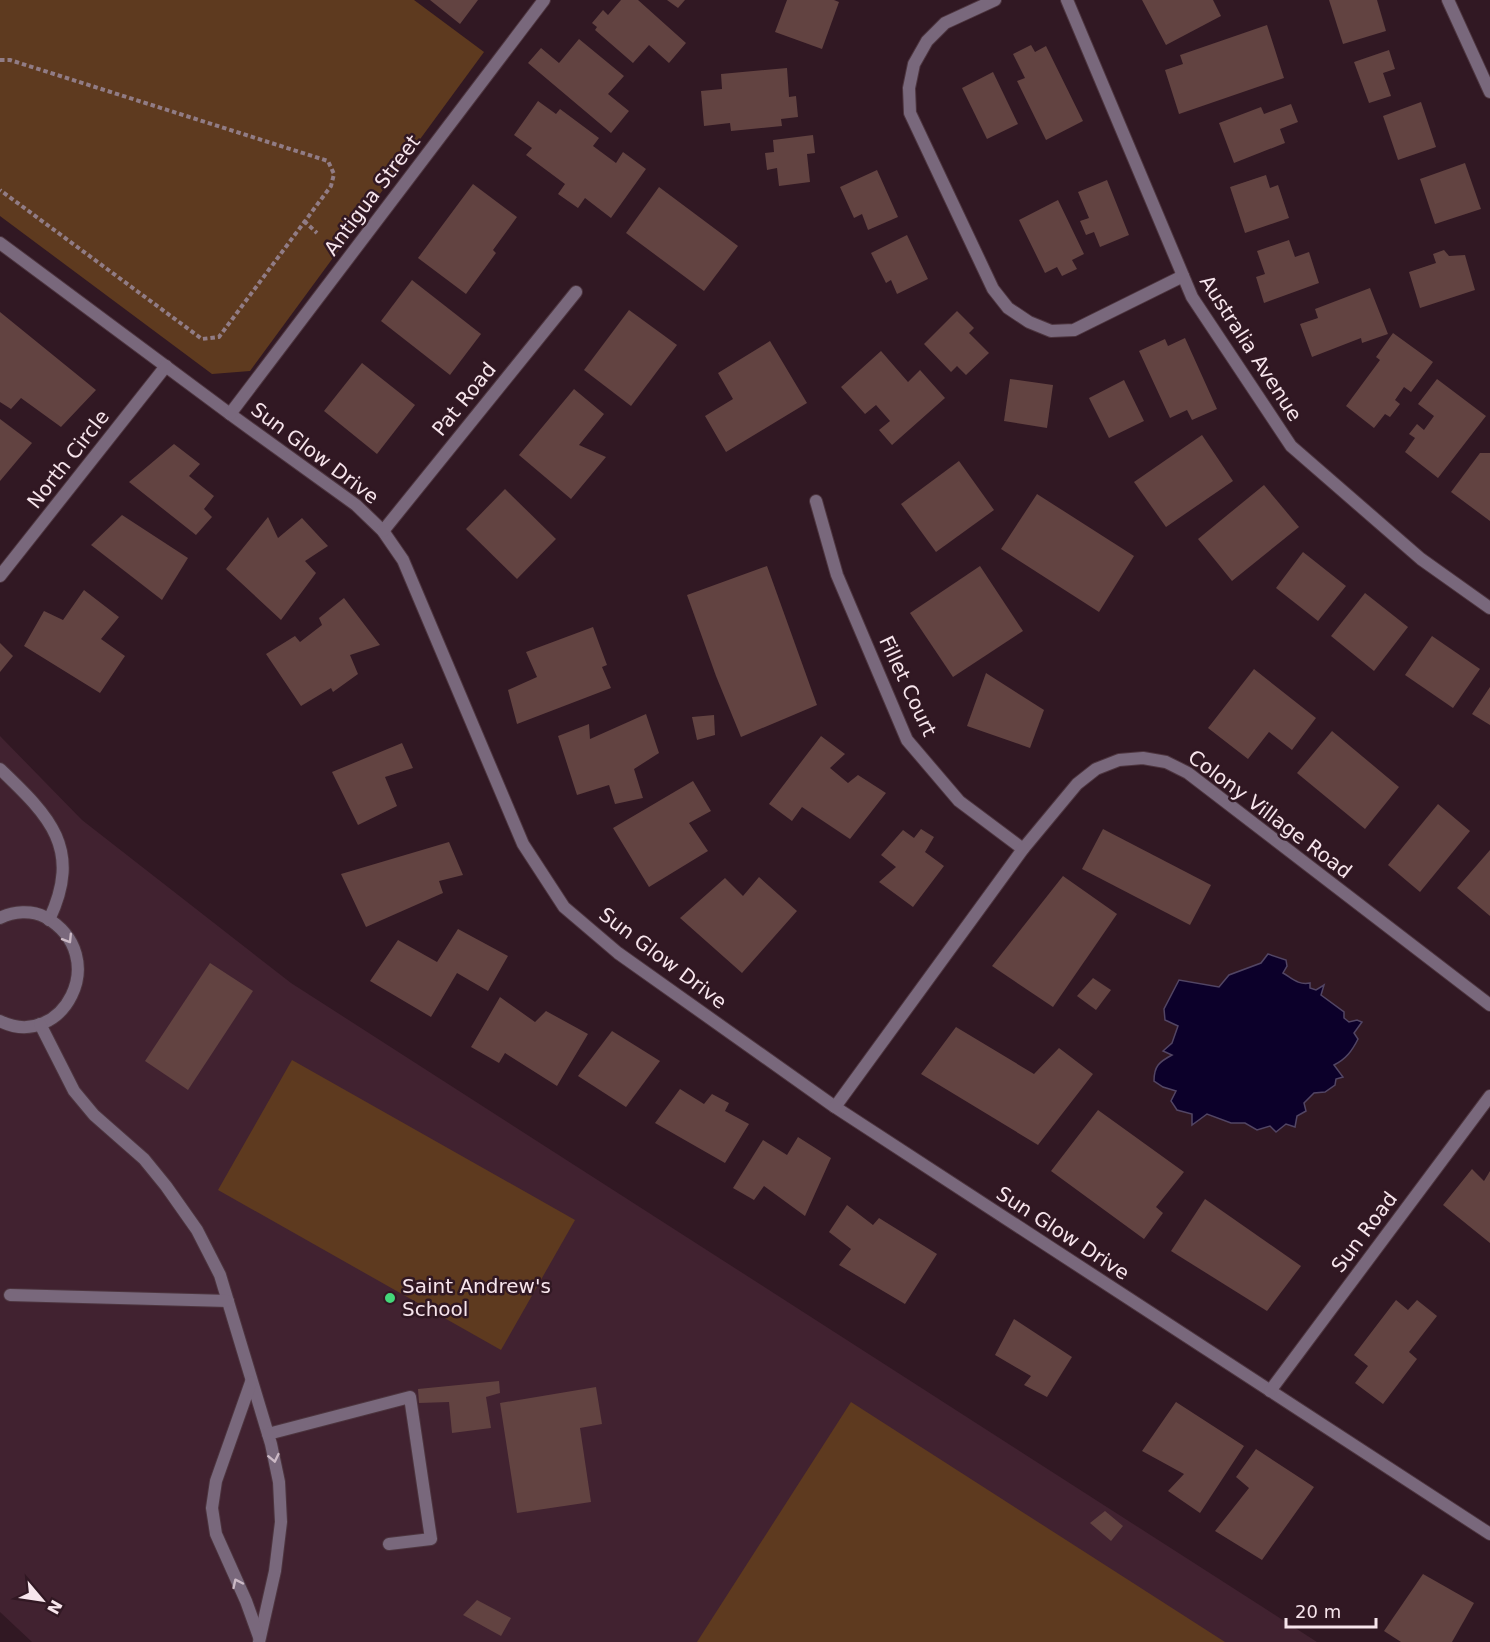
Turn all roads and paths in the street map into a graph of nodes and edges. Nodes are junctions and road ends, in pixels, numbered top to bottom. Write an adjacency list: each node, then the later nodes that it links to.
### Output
1 (544, 0): 14 (street, Antigua Street)
2 (995, 0): 11 (street)
3 (1067, 0): 11 (street, Australia Avenue)
4 (1448, 0): 6 (street)
5 (0, 60): 8 (path)
6 (1490, 92)
7 (0, 190): 8 (path)
8 (304, 221): 9 (path)
9 (317, 233)
10 (0, 243): 13 (street, Sun Glow Drive)
11 (1183, 276): 18 (street, Australia Avenue)
12 (576, 292): 16 (street, Pat Road)
13 (166, 366): 14 (street, Sun Glow Drive); 17 (street, North Circle)
14 (230, 414): 16 (street, Sun Glow Drive)
15 (816, 501): 20 (street, Fillet Court)
16 (383, 531): 27 (street, Sun Glow Drive)
17 (0, 576)
18 (1490, 608)
19 (0, 769): 22 (street)
20 (1023, 849): 23 (street, Colony Village Road); 27 (street, Colony Village Road)
21 (0, 918): 22 (street)
22 (49, 920): 25 (street, one-way to 25)
23 (1490, 1005)
24 (0, 1021): 25 (street)
25 (40, 1024): 29 (street)
26 (1490, 1096): 31 (street, Sun Road)
27 (835, 1107): 31 (street, Sun Glow Drive)
28 (10, 1295): 29 (street)
29 (228, 1301): 30 (street)
30 (251, 1382): 32 (street); 35 (street, one-way to 30)
31 (1270, 1391): 33 (street, Sun Glow Drive)
32 (268, 1434): 34 (street); 35 (street, one-way to 35)
33 (1490, 1534)
34 (389, 1544)
35 (259, 1640)

